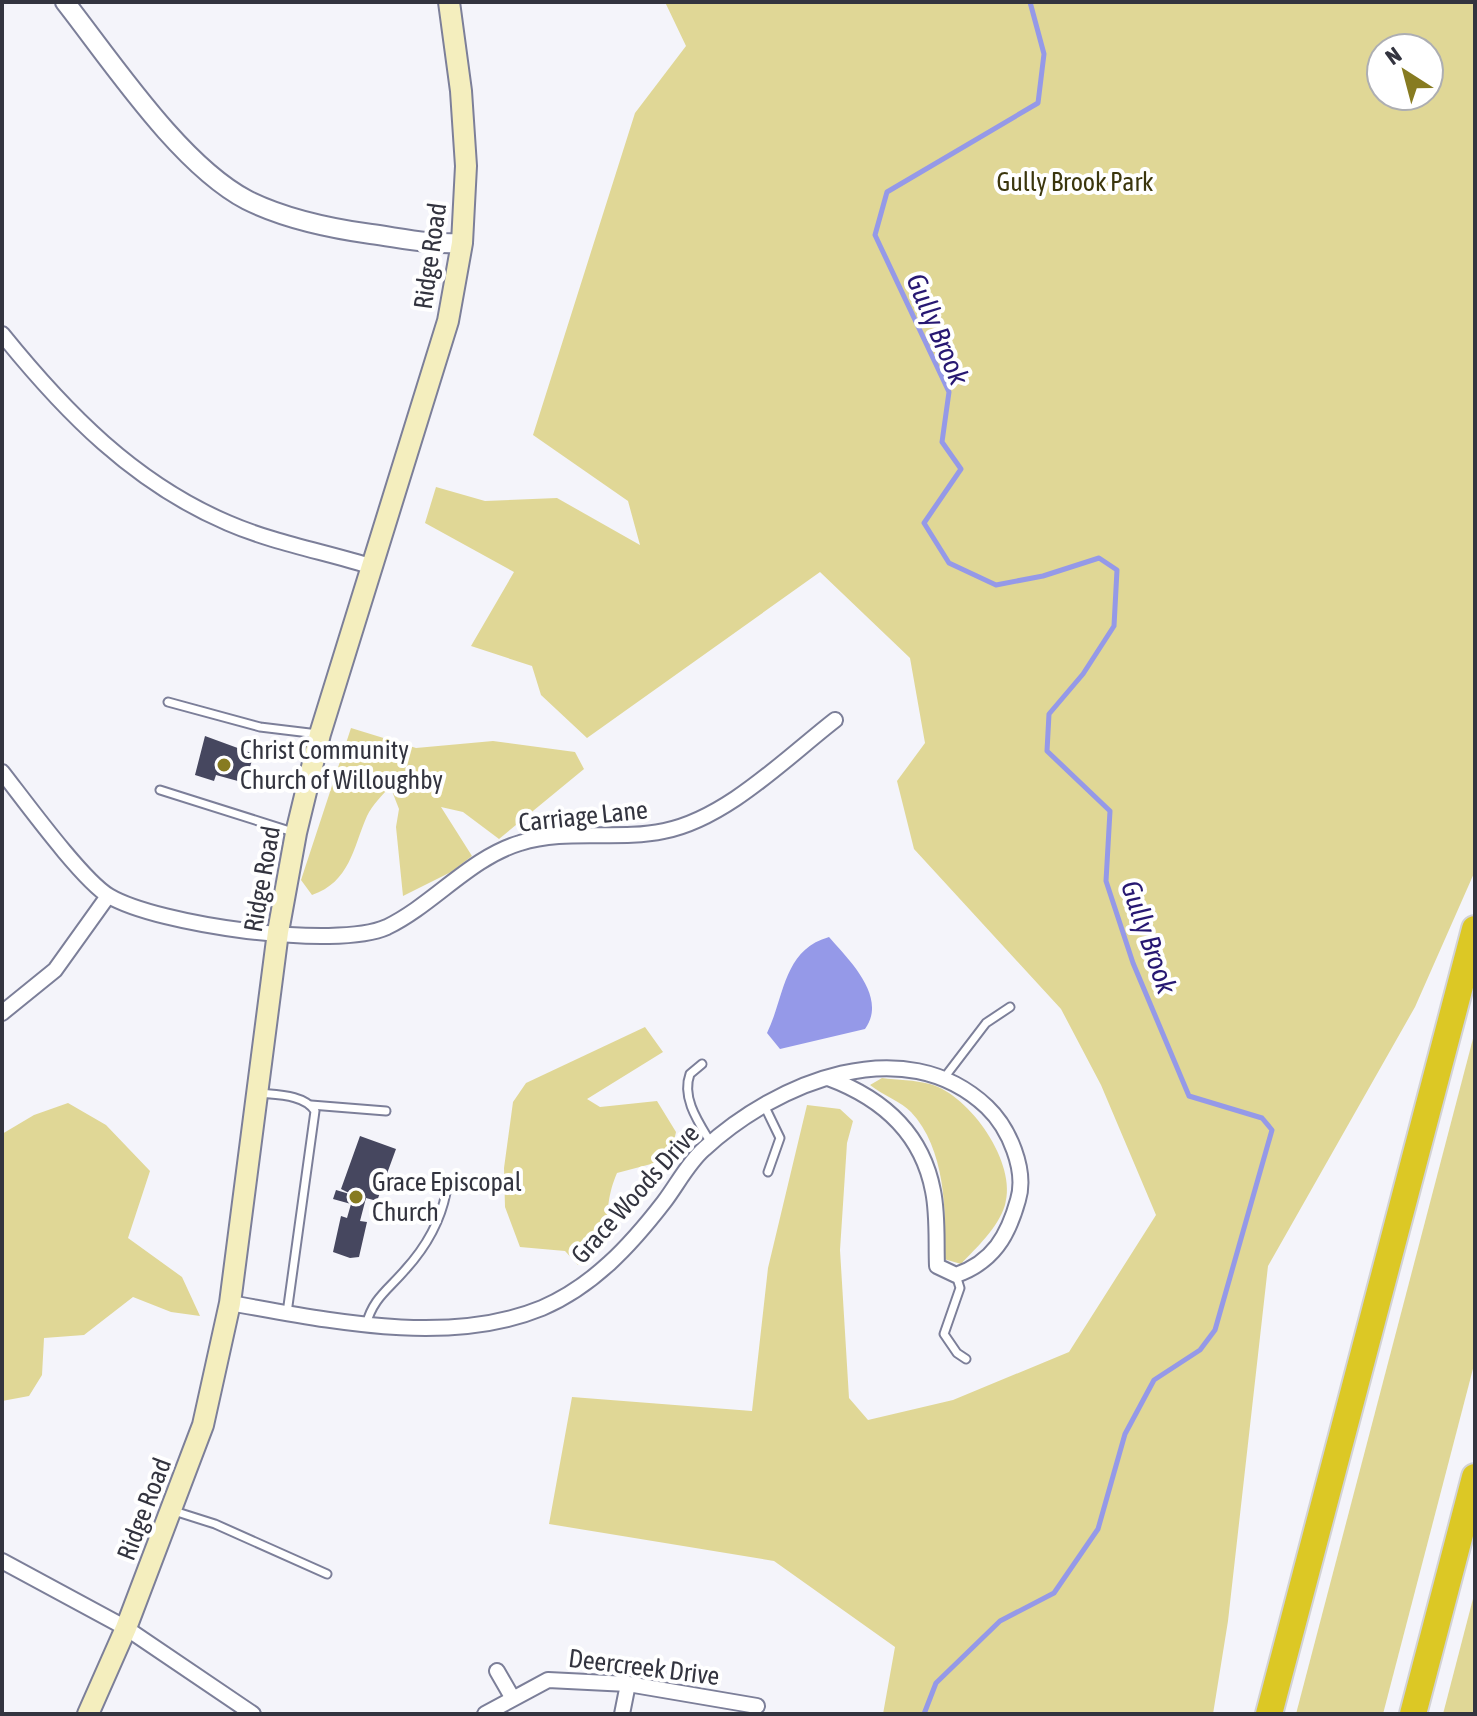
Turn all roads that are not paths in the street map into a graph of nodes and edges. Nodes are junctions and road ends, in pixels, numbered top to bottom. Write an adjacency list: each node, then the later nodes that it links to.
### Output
1 (65, 2): 3 (street)
2 (449, 2): 3 (main road, Ridge Road)
3 (462, 243): 5 (main road, Ridge Road)
4 (2, 334): 5 (street)
5 (373, 567): 8 (main road, Ridge Road)
6 (168, 702): 8 (lane)
7 (835, 720): 14 (street, Carriage Lane)
8 (320, 734): 11 (main road, Ridge Road)
9 (2, 772): 12 (street)
10 (160, 790): 11 (lane)
11 (296, 833): 14 (main road, Ridge Road)
12 (108, 896): 14 (street, Carriage Lane); 16 (street)
13 (1475, 929): 45 (highway)
14 (278, 932): 20 (main road, Ridge Road)
15 (1010, 1007): 19 (lane)
16 (2, 1013)
17 (702, 1064): 24 (lane)
18 (828, 1078): 19 (street, Grace Woods Drive); 22 (street, Grace Woods Drive); 27 (street)
19 (944, 1078): 27 (street, Grace Woods Drive)
20 (258, 1093): 21 (lane); 28 (main road, Ridge Road)
21 (311, 1105): 23 (lane); 29 (lane)
22 (764, 1105): 24 (street, Grace Woods Drive); 25 (lane)
23 (386, 1111)
24 (711, 1143): 30 (street, Grace Woods Drive)
25 (768, 1172)
26 (446, 1193): 30 (lane)
27 (956, 1275): 31 (lane)
28 (230, 1303): 29 (street, Grace Woods Drive); 33 (main road, Ridge Road)
29 (287, 1313): 30 (street, Grace Woods Drive)
30 (366, 1325)
31 (966, 1359)
32 (1475, 1477): 46 (highway)
33 (172, 1511): 35 (lane); 36 (main road, Ridge Road)
34 (2, 1561): 36 (street)
35 (327, 1574)
36 (126, 1628): 41 (main road, Ridge Road); 42 (street)
37 (497, 1671): 39 (street)
38 (628, 1684): 39 (street, Deercreek Drive); 40 (street, Deercreek Drive); 44 (street)
39 (512, 1697): 43 (street, Deercreek Drive)
40 (757, 1706)
41 (88, 1714)
42 (253, 1714)
43 (485, 1714)
44 (622, 1714)
45 (1269, 1714)
46 (1413, 1714)

